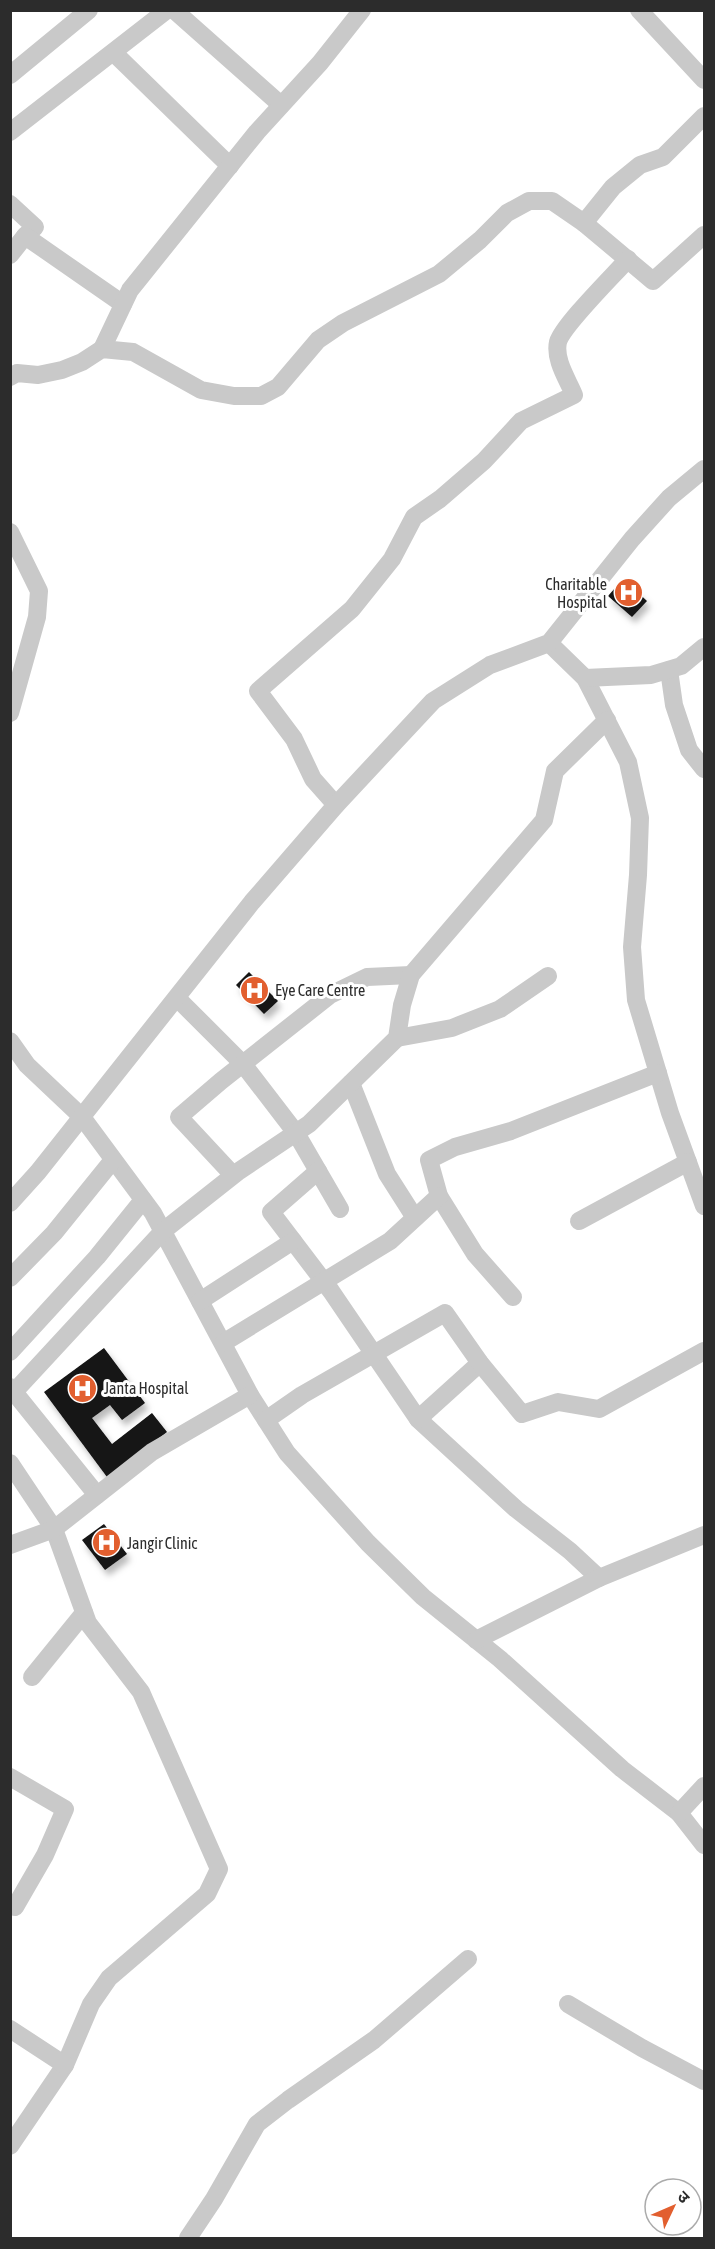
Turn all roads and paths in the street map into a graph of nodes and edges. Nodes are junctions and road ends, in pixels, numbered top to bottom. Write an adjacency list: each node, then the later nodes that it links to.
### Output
1 (88, 10): 7 (street)
2 (167, 10): 6 (street)
3 (174, 10): 9 (street)
4 (362, 10): 9 (street)
5 (639, 10): 8 (street)
6 (114, 53): 11 (street); 12 (street)
7 (10, 75)
8 (705, 80)
9 (281, 105): 12 (street)
10 (705, 116): 14 (street)
11 (10, 132)
12 (230, 166): 19 (street)
13 (10, 204): 16 (street)
14 (584, 223): 18 (street); 20 (street)
15 (705, 235): 18 (street)
16 (25, 236): 17 (street); 19 (street)
17 (10, 255)
18 (628, 259): 31 (street)
19 (123, 304): 20 (street)
20 (102, 349): 21 (street)
21 (10, 377)
22 (705, 469): 24 (street)
23 (10, 532): 28 (street)
24 (549, 643): 27 (street); 31 (street)
25 (705, 647): 26 (street)
26 (669, 669): 27 (street); 30 (street)
27 (585, 678): 29 (street)
28 (10, 713)
29 (607, 720): 32 (street); 38 (street)
30 (705, 769)
31 (336, 805): 34 (street)
32 (411, 975): 35 (street); 37 (street)
33 (548, 976): 35 (street)
34 (177, 998): 37 (street); 40 (street)
35 (397, 1038): 39 (street)
36 (10, 1041): 40 (street)
37 (243, 1064): 41 (street); 45 (street)
38 (658, 1073): 43 (street); 47 (street)
39 (351, 1083): 41 (street); 51 (street)
40 (82, 1117): 42 (street); 49 (street)
41 (296, 1132): 44 (street); 45 (street)
42 (113, 1160): 48 (street); 55 (street)
43 (688, 1162): 46 (street); 52 (street)
44 (318, 1171): 50 (street); 54 (street)
45 (233, 1175): 53 (street)
46 (702, 1193)
47 (439, 1196): 51 (street); 57 (street)
48 (142, 1200): 53 (street); 61 (street)
49 (10, 1203)
50 (339, 1209)
51 (415, 1218): 56 (street)
52 (579, 1221)
53 (163, 1231): 58 (street); 64 (street)
54 (292, 1241): 56 (street); 58 (street)
55 (10, 1278)
56 (324, 1281): 59 (street); 62 (street)
57 (513, 1297)
58 (200, 1301): 59 (street)
59 (223, 1343): 65 (street)
60 (705, 1351): 63 (street)
61 (10, 1352)
62 (372, 1353): 63 (street); 66 (street); 67 (street)
63 (480, 1363): 66 (street)
64 (13, 1389): 69 (street)
65 (250, 1395): 67 (street); 69 (street)
66 (418, 1419): 73 (street)
67 (266, 1420): 75 (street)
68 (10, 1463): 70 (street)
69 (98, 1495): 70 (street)
70 (54, 1529): 72 (street); 74 (street)
71 (705, 1535): 73 (street)
72 (10, 1545)
73 (599, 1578): 75 (street)
74 (84, 1613): 76 (street); 85 (street)
75 (476, 1640): 79 (street)
76 (32, 1677)
77 (10, 1777): 81 (street)
78 (705, 1786): 79 (street)
79 (679, 1813): 80 (street)
80 (705, 1845)
81 (10, 1904)
82 (468, 1959): 88 (street)
83 (568, 2004): 86 (street)
84 (10, 2029): 85 (street)
85 (65, 2065): 87 (street)
86 (705, 2081)
87 (10, 2146)
88 (192, 2237)

